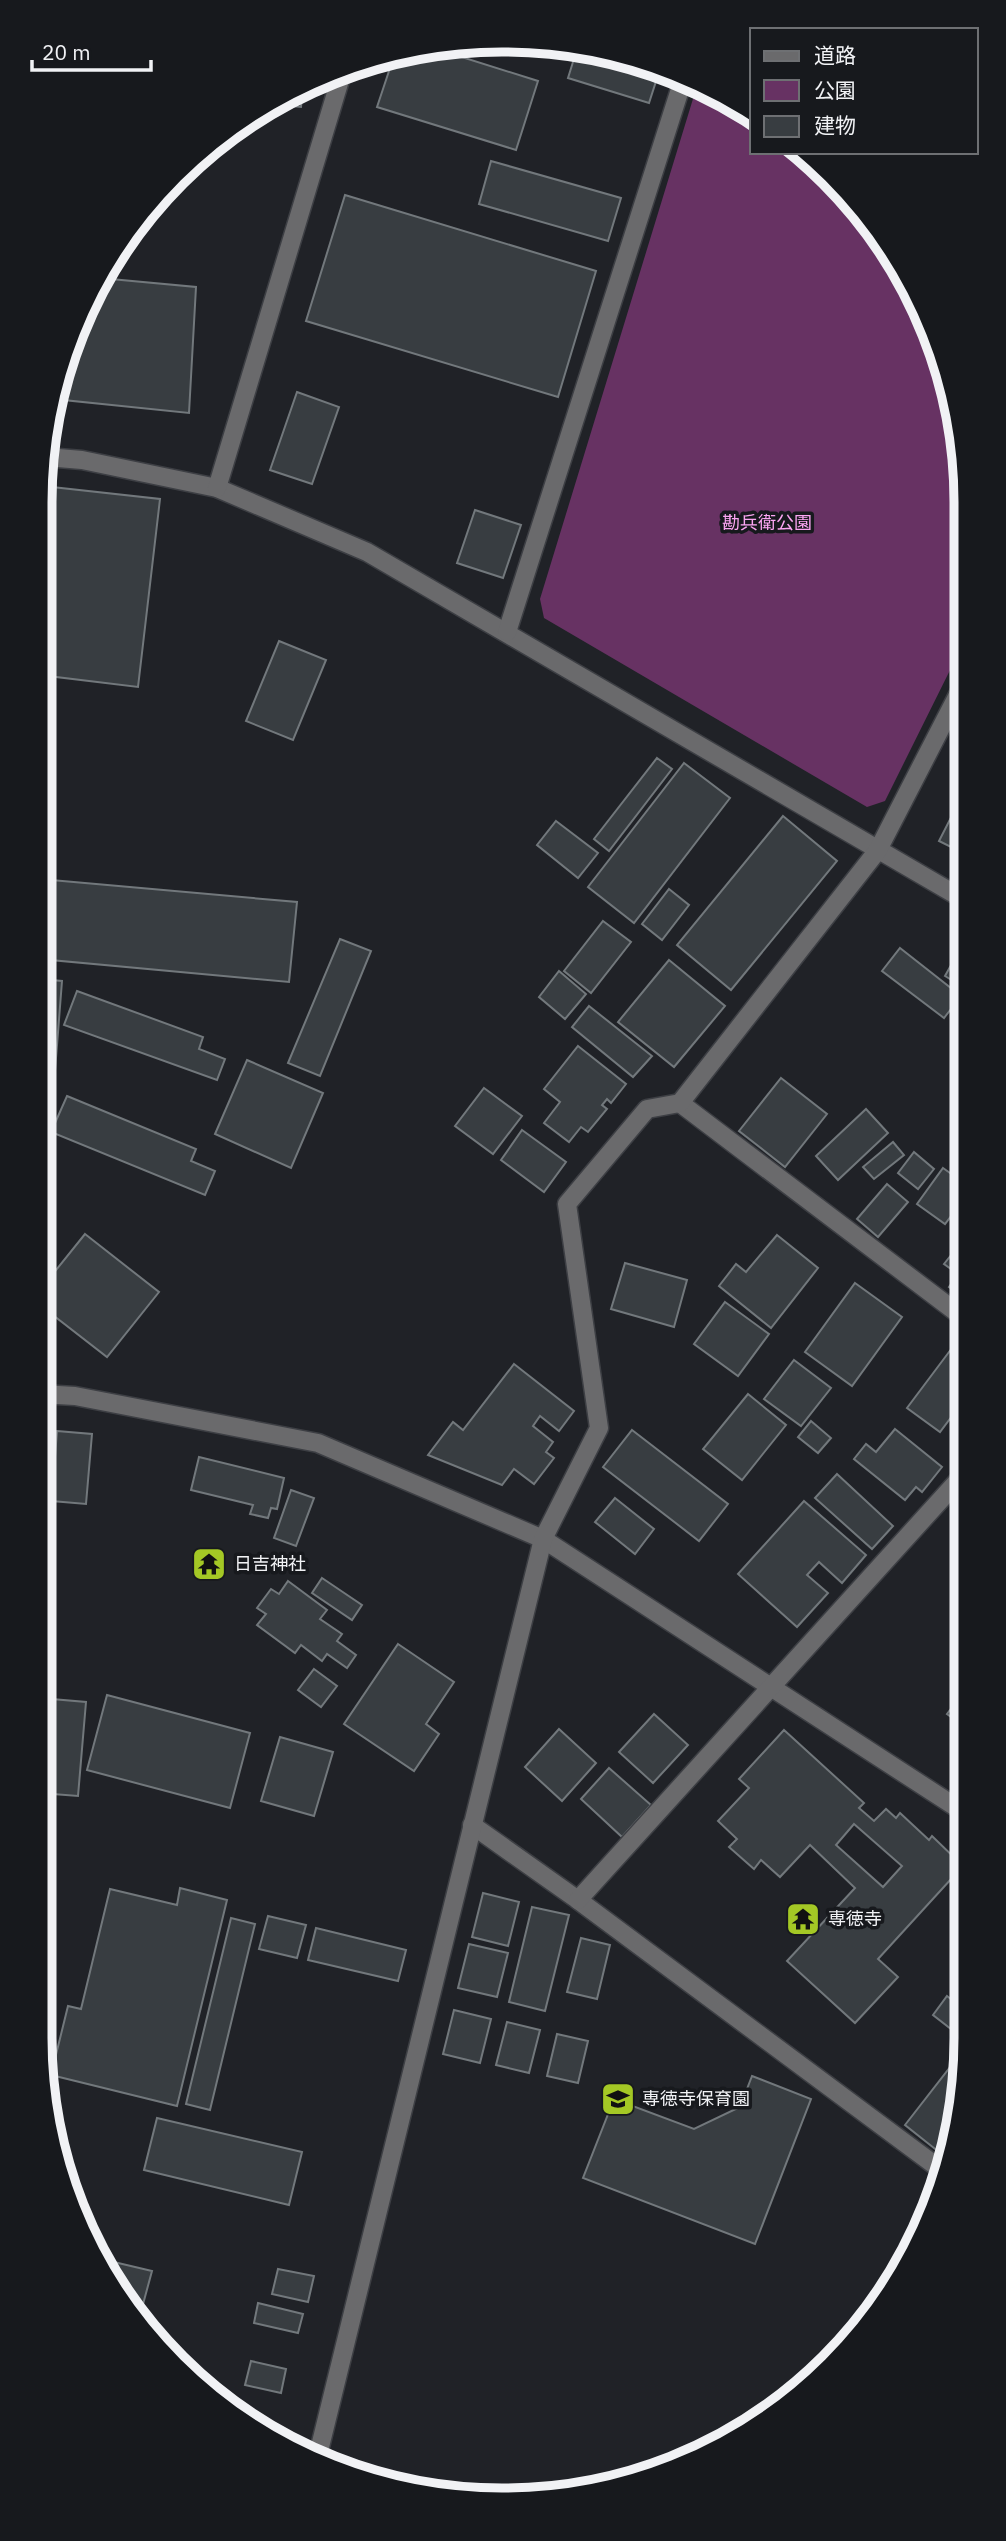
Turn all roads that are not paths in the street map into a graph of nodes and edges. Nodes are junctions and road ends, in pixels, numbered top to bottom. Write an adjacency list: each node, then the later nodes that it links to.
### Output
1 (339, 84): 4 (street)
2 (680, 89): 5 (street)
3 (55, 458): 4 (street)
4 (217, 488): 5 (street)
5 (507, 632): 7 (street)
6 (954, 703): 7 (street)
7 (878, 850): 8 (street); 9 (street)
8 (954, 894)
9 (680, 1103): 10 (street); 13 (street)
10 (954, 1310)
11 (52, 1395): 13 (street)
12 (954, 1485): 14 (street)
13 (543, 1539): 14 (street); 16 (street)
14 (774, 1687): 15 (street); 17 (street)
15 (954, 1806)
16 (472, 1825): 17 (street); 19 (street)
17 (578, 1900): 18 (street)
18 (935, 2165)
19 (319, 2449)

